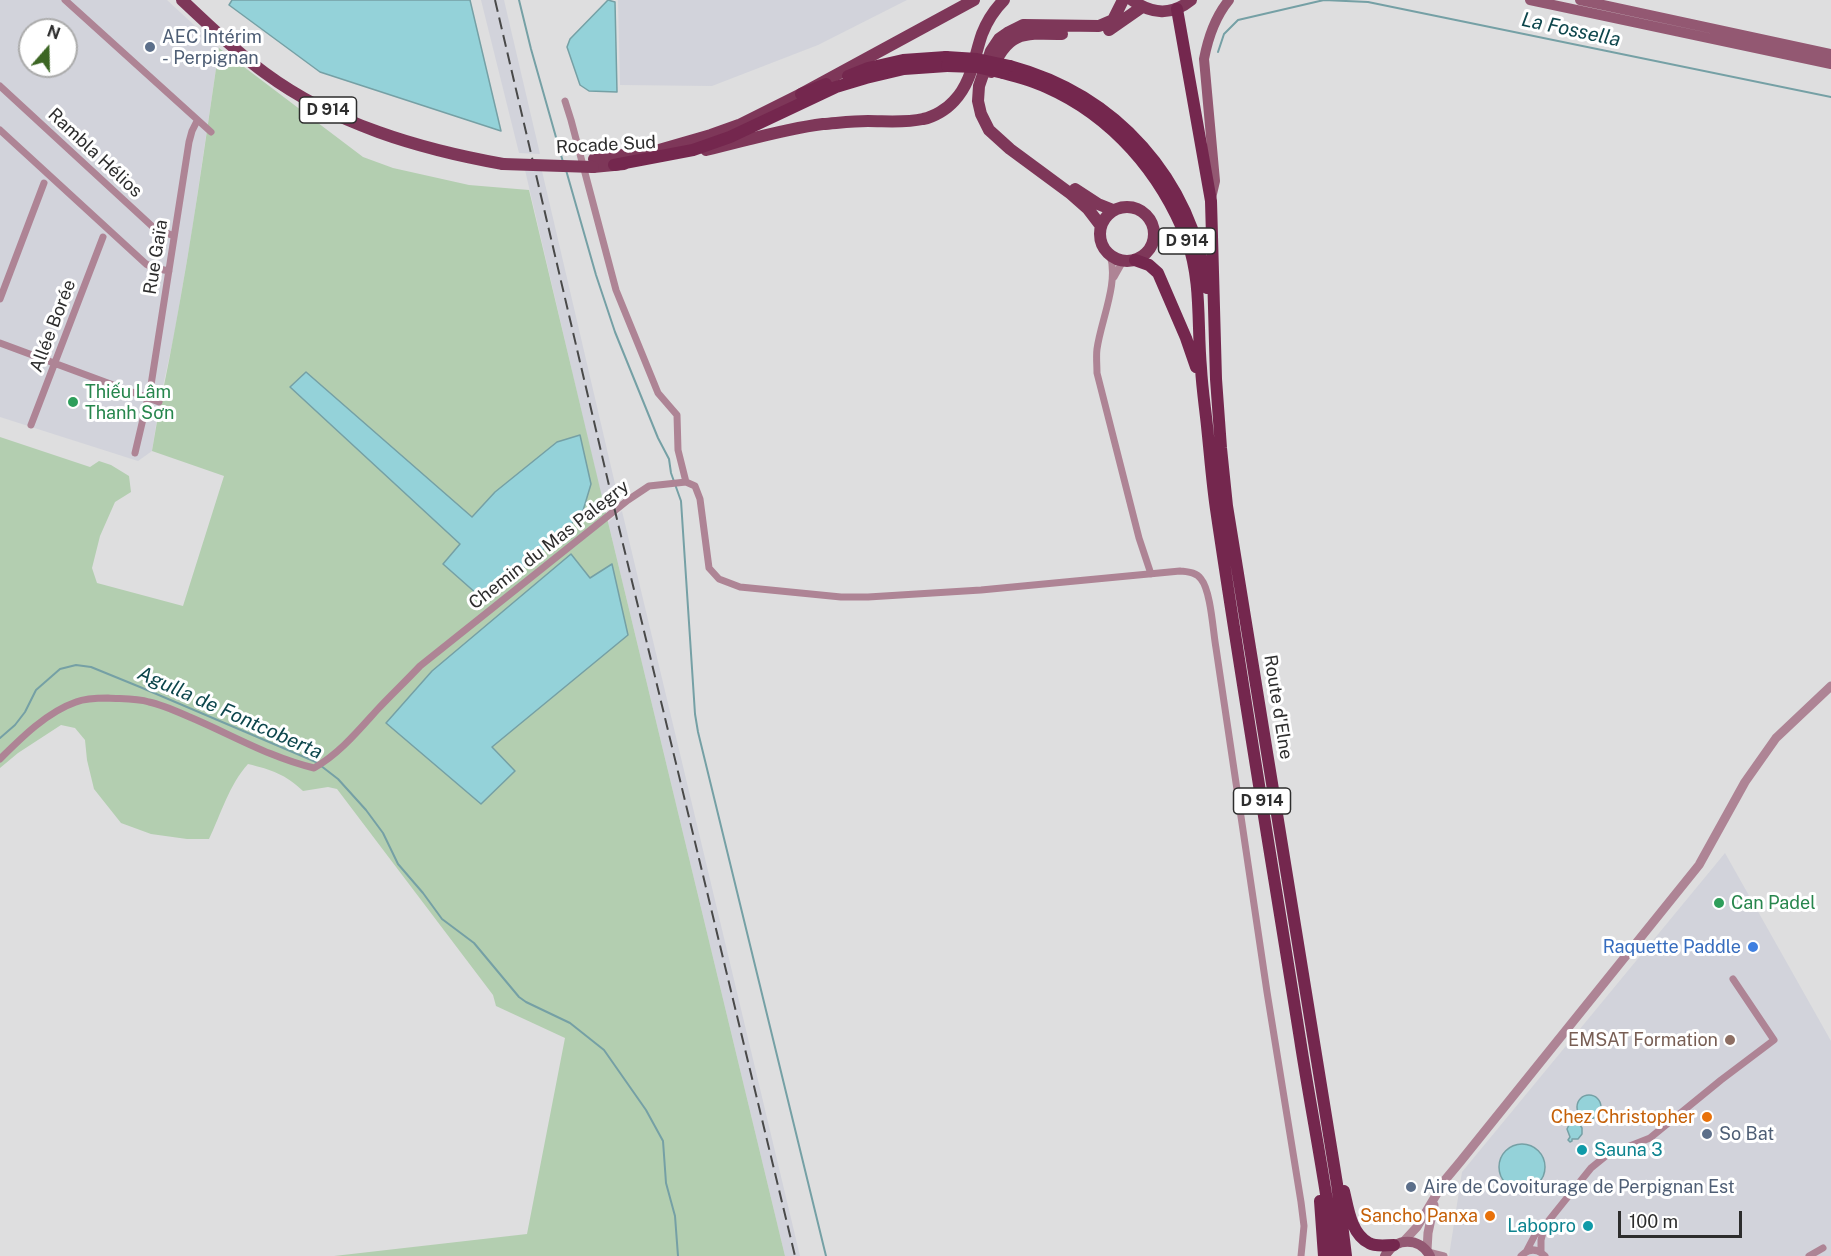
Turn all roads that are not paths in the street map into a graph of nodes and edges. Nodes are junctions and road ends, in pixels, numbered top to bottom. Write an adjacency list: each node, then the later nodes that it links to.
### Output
1 (65, 0): 20 (street)
2 (182, 0): 23 (main road, Rocade Sud / D 914)
3 (191, 0): 23 (main road, Rocade Sud / D 914)
4 (974, 0): 18 (main road, Rocade Sud / D 914)
5 (1004, 0): 25 (main road, Rocade Sud / D 914)
6 (1123, 0): 29 (main road)
7 (1191, 0): 12 (main road)
8 (1229, 0): 27 (main road)
9 (1530, 0): 15 (main road)
10 (1580, 0): 13 (main road)
11 (1137, 3): 12 (main road); 28 (main road)
12 (1177, 9): 27 (highway)
13 (1831, 54)
14 (947, 62): 16 (highway, D 914, bridge); 18 (highway, D 914); 25 (highway, D 914)
15 (1831, 64)
16 (1006, 69): 37 (highway, D 914); 45 (highway, D 914)
17 (0, 86): 30 (street, Rambla Hélios)
18 (801, 94): 24 (main road, Rocade Sud / D 914)
19 (565, 101): 44 (street)
20 (197, 121): 22 (street); 30 (street, Rue Gaïa)
21 (0, 130): 34 (street)
22 (211, 132)
23 (503, 160): 24 (main road, Rocade Sud / D 914, bridge)
24 (592, 163): 25 (main road, Rocade Sud / D 914)
25 (614, 165)
26 (44, 183): 36 (street)
27 (1211, 201): 37 (highway)
28 (1113, 210): 29 (main road); 33 (main road)
29 (1101, 226): 32 (main road)
30 (174, 236): 34 (street, Rue Gaïa)
31 (104, 237): 39 (street, Allée Borée)
32 (1110, 255): 33 (main road); 35 (street)
33 (1129, 260): 35 (street); 45 (highway)
34 (169, 271): 40 (street, Rue Gaïa)
35 (1112, 282): 46 (street)
36 (0, 299)
37 (1215, 340): 49 (highway, Route d'Elne / D 914)
38 (0, 343): 39 (street)
39 (55, 364): 40 (street); 42 (street, Allée Borée)
40 (148, 398): 41 (street); 43 (street, Rue Gaïa)
41 (159, 402)
42 (32, 425)
43 (135, 453)
44 (683, 482): 46 (street); 48 (street, Chemin du Mas Palegry)
45 (1214, 499): 51 (highway, Route d'Elne / D 914)
46 (1151, 574): 59 (street)
47 (1831, 686): 52 (street)
48 (0, 759)
49 (1291, 897): 54 (highway); 62 (highway, Route d'Elne / D 914)
50 (1733, 979): 53 (street)
51 (1311, 1104): 60 (highway); 61 (highway, Route d'Elne / D 914)
52 (1438, 1192): 54 (street); 56 (street)
53 (1546, 1224): 57 (street); 58 (street)
54 (1399, 1243): 56 (main road); 63 (main road)
55 (1823, 1248): 65 (street)
56 (1428, 1253): 64 (street)
57 (1523, 1254): 58 (street)
58 (1543, 1254)
59 (1301, 1256)
60 (1324, 1256)
61 (1335, 1256)
62 (1346, 1256)
63 (1385, 1256)
64 (1444, 1256)
65 (1809, 1256)

